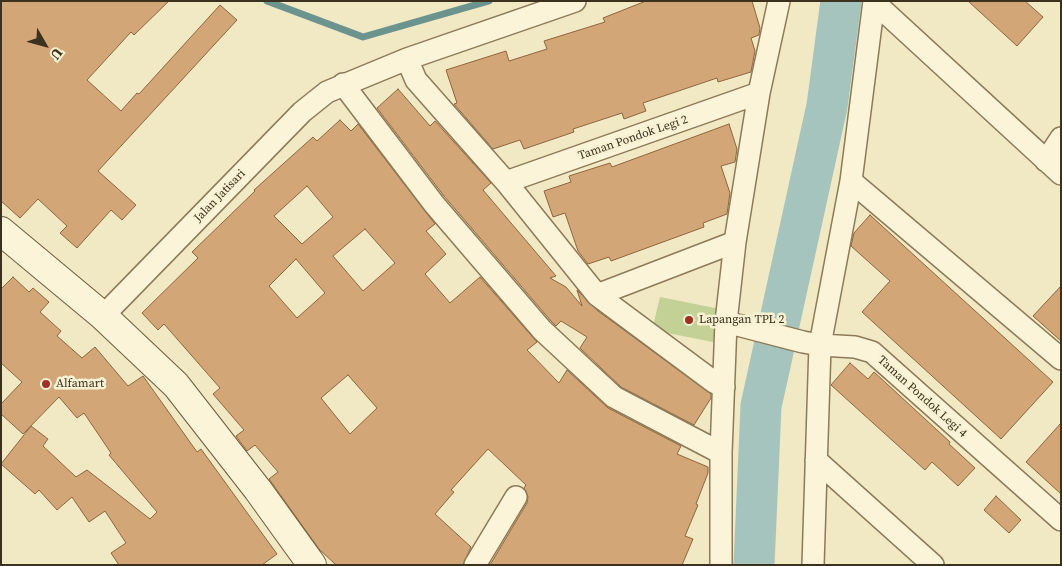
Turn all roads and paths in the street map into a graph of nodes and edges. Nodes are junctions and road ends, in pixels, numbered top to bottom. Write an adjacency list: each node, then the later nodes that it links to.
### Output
1 (575, 1): 4 (street)
2 (779, 1): 6 (street)
3 (874, 1): 8 (street); 9 (street)
4 (407, 59): 5 (street); 10 (street)
5 (343, 84): 14 (street, Jalan Jatisari); 19 (street)
6 (759, 93): 10 (street, Taman Pondok Legi 2); 12 (street)
7 (1061, 138): 8 (street)
8 (1054, 167)
9 (852, 181): 16 (street); 17 (street)
10 (506, 182): 13 (street)
11 (1, 231): 14 (street)
12 (735, 242): 13 (street); 15 (street)
13 (597, 295): 18 (street)
14 (103, 316): 23 (street)
15 (735, 324): 16 (street, Taman Pondok Legi 4); 18 (street)
16 (812, 344): 20 (street); 22 (street, Taman Pondok Legi 4)
17 (1061, 359)
18 (724, 387): 19 (street)
19 (721, 453): 25 (street)
20 (816, 460): 26 (street); 27 (street)
21 (516, 497): 24 (street)
22 (1061, 520)
23 (312, 565)
24 (475, 565)
25 (721, 565)
26 (813, 565)
27 (933, 565)

